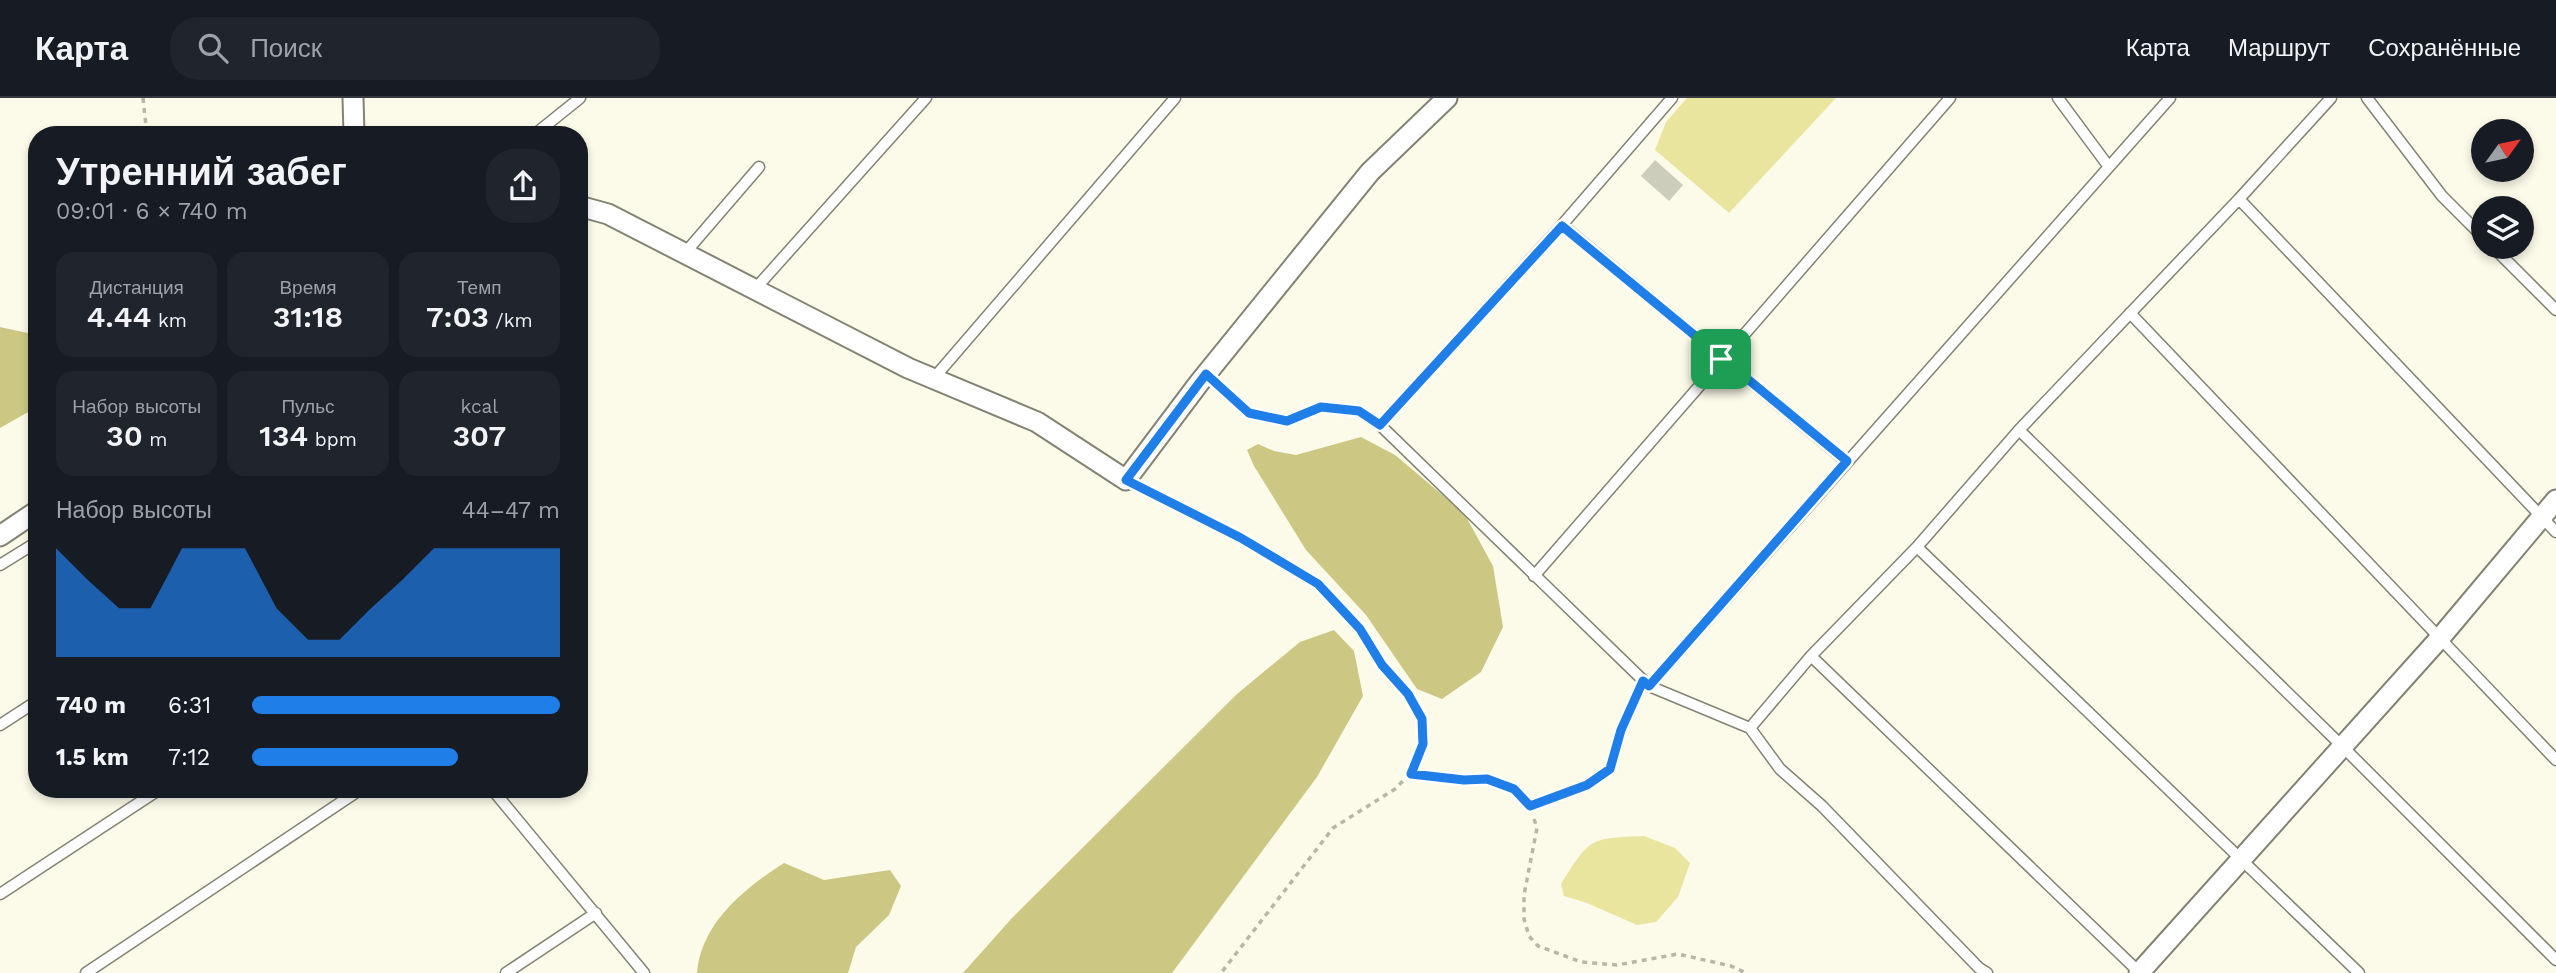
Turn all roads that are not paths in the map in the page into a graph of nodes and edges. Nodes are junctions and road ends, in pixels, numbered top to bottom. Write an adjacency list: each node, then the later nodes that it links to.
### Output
1 (353, 98): 12 (street)
2 (580, 98): 13 (lane)
3 (926, 98): 22 (lane)
4 (1175, 98): 27 (lane)
5 (1447, 98): 26 (street)
6 (1672, 98): 19 (lane)
7 (1950, 98): 25 (lane)
8 (2059, 98): 15 (lane)
9 (2170, 98): 15 (lane)
10 (2331, 98): 16 (lane)
11 (2367, 98): 18 (lane)
12 (354, 126)
13 (545, 126)
14 (759, 167): 20 (lane)
15 (2109, 167): 30 (lane)
16 (2239, 199): 24 (lane); 32 (lane)
17 (588, 208): 20 (street)
18 (2471, 225)
19 (1562, 226): 25 (lane); 28 (lane)
20 (685, 253): 22 (street)
21 (2505, 259): 23 (lane)
22 (755, 289): 27 (street)
23 (2556, 310)
24 (2130, 313): 29 (lane); 40 (lane)
25 (1721, 359): 30 (lane); 39 (lane)
26 (1206, 374): 27 (street); 28 (lane)
27 (934, 378)
28 (1380, 425): 39 (lane)
29 (2019, 430): 37 (lane); 46 (lane)
30 (1847, 461): 42 (lane)
31 (2556, 500): 32 (street)
32 (2541, 516): 34 (lane); 40 (street)
33 (28, 517): 35 (street)
34 (2556, 532)
35 (0, 536)
36 (28, 548): 38 (lane)
37 (1917, 548): 41 (lane); 52 (lane)
38 (0, 565)
39 (1534, 576): 42 (lane)
40 (2440, 638): 46 (street); 47 (lane)
41 (1811, 656): 45 (lane); 60 (lane)
42 (1646, 683): 45 (lane); 51 (lane)
43 (28, 707): 44 (lane)
44 (0, 725)
45 (1750, 728): 59 (lane)
46 (2343, 747): 52 (street); 55 (lane)
47 (2556, 760)
48 (146, 798): 53 (lane)
49 (348, 798): 56 (lane)
50 (500, 798): 54 (lane)
51 (1530, 806)
52 (2241, 860): 60 (street); 61 (lane)
53 (0, 894)
54 (596, 913): 57 (lane); 58 (lane)
55 (2556, 960)
56 (86, 973)
57 (506, 973)
58 (644, 973)
59 (1987, 973)
60 (2139, 973)
61 (2359, 973)

